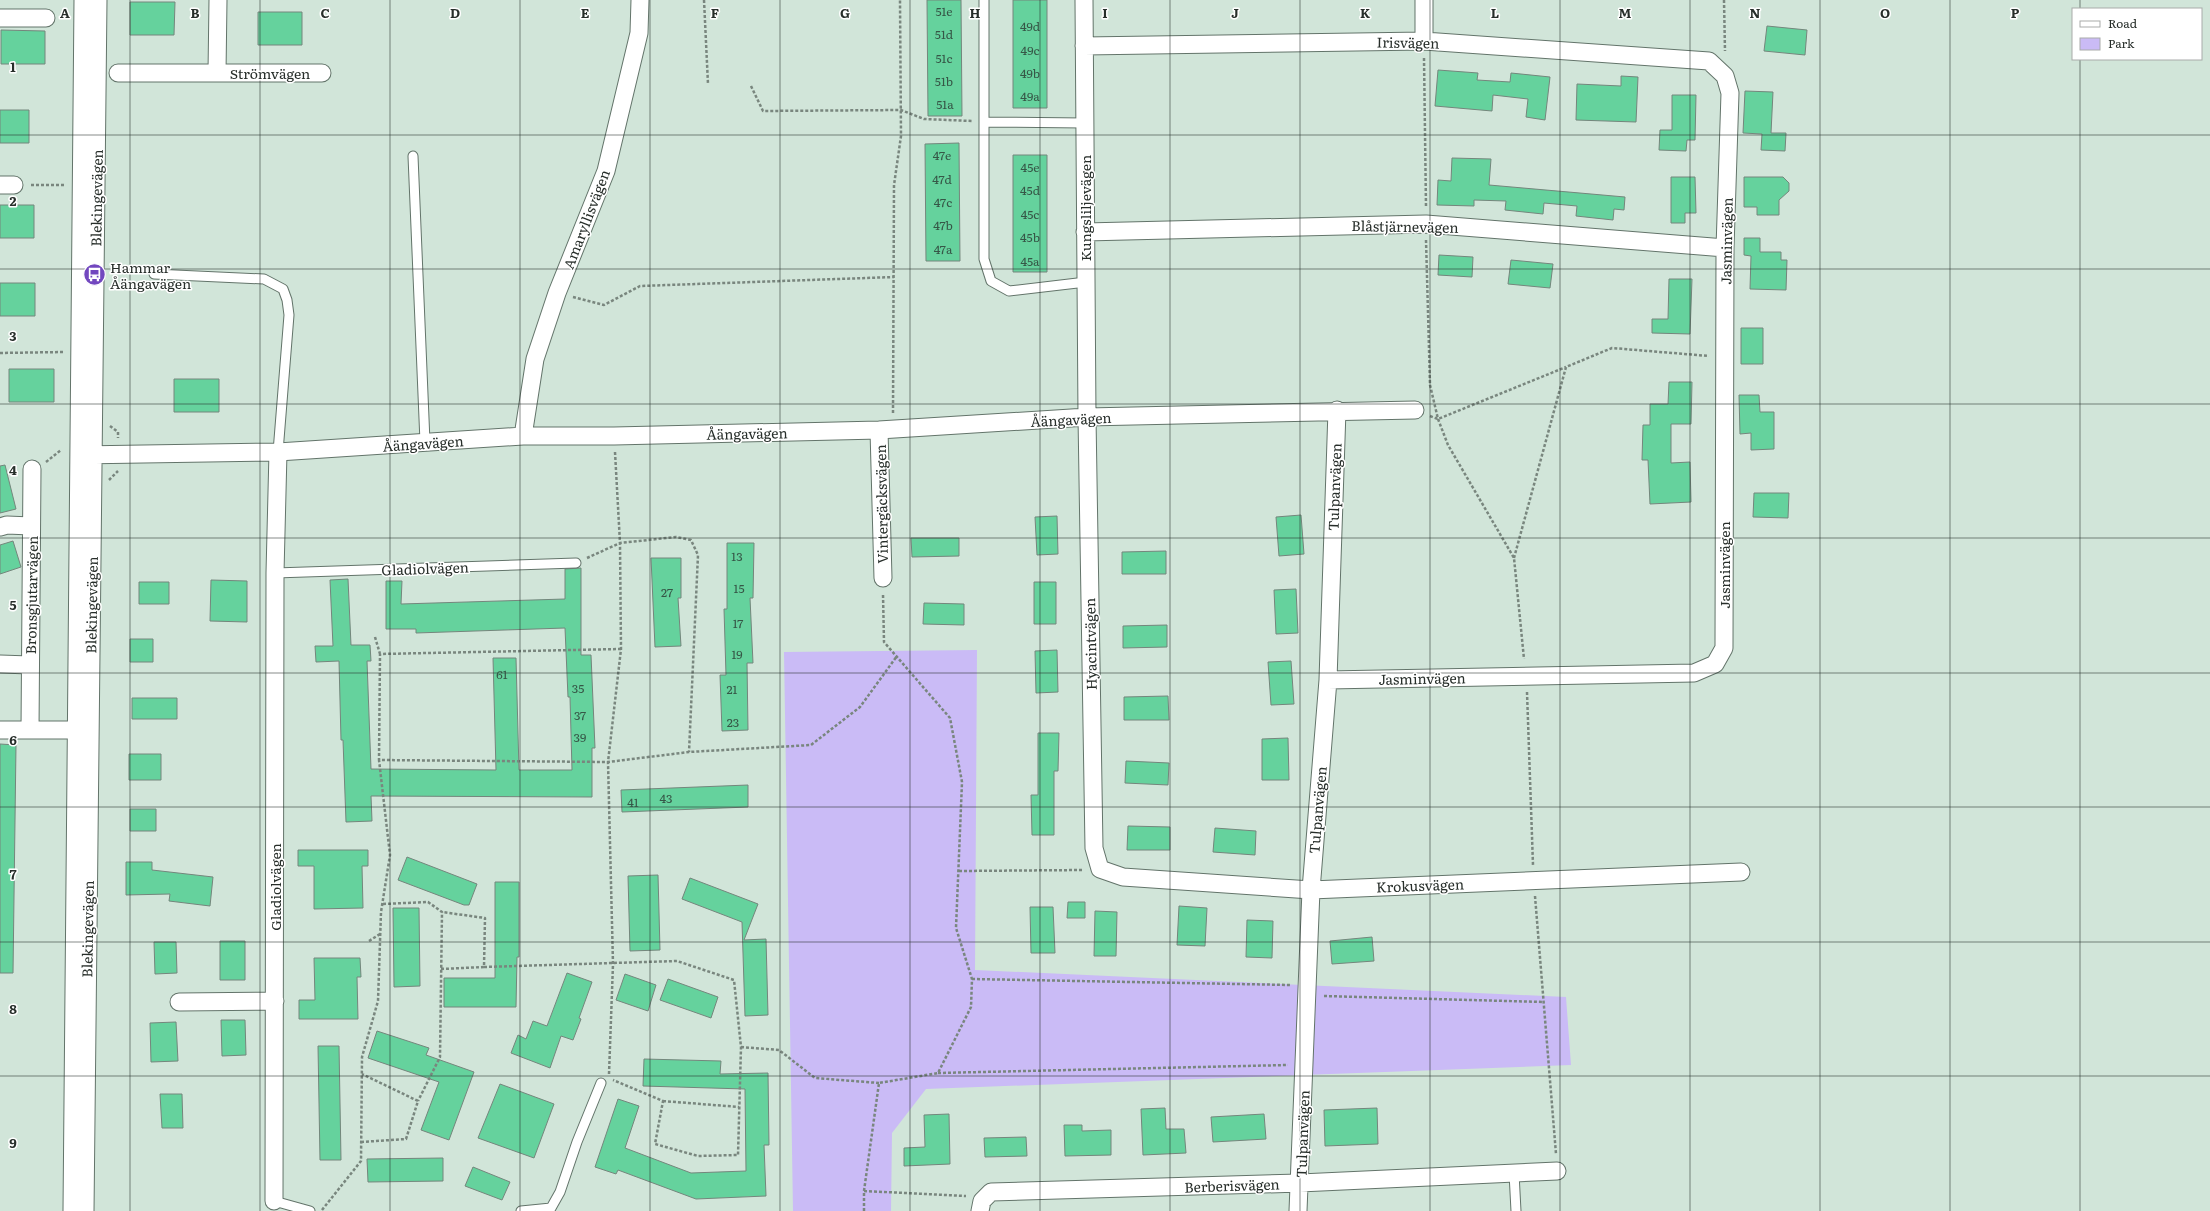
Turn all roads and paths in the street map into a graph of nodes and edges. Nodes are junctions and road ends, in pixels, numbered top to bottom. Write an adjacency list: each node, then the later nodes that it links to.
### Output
1 (83, 0): 46 (street, Blekingevägen)
2 (98, 0): 46 (street, Blekingevägen)
3 (218, 0): 16 (street, Strömvägen)
4 (640, 0): 33 (street, Amaryllisvägen)
5 (704, 0): 19 (path)
6 (900, 0): 21 (path)
7 (984, 0): 22 (lane)
8 (1084, 0): 14 (street, Kungsliljevägen)
9 (1424, 0): 13 (street)
10 (1724, 0): 18 (path)
11 (0, 18): 12 (street)
12 (46, 18)
13 (1424, 41): 14 (street, Irisvägen); 18 (street, Irisvägen); 27 (path)
14 (1084, 46): 23 (street, Kungsliljevägen)
15 (118, 73): 16 (street, Strömvägen)
16 (217, 73): 17 (street, Strömvägen)
17 (322, 73)
18 (1725, 76): 29 (street, Jasminvägen)
19 (708, 84)
20 (751, 86): 21 (path)
21 (901, 110): 22 (path); 31 (path)
22 (984, 122): 23 (lane); 32 (lane)
23 (1084, 122): 28 (street, Kungsliljevägen)
24 (413, 156): 45 (lane)
25 (7, 185): 26 (path)
26 (69, 185)
27 (1426, 224): 28 (street, Blåstjärnevägen); 29 (street, Blåstjärnevägen); 41 (path)
28 (1085, 232): 32 (street, Kungsliljevägen)
29 (1724, 248): 36 (street, Jasminvägen)
30 (154, 274): 47 (lane)
31 (894, 277): 33 (path); 42 (path)
32 (1086, 282): 40 (street, Kungsliljevägen)
33 (557, 293): 43 (street, Amaryllisvägen)
34 (66, 352): 35 (path)
35 (0, 353)
36 (1724, 357): 37 (path); 62 (street, Jasminvägen)
37 (1566, 367): 41 (path); 52 (path)
38 (1337, 410): 39 (street, Åängavägen); 40 (street, Åängavägen); 63 (street, Tulpanvägen)
39 (1415, 410)
40 (1087, 417): 42 (street, Åängavägen); 70 (street, Hyacintvägen)
41 (1438, 419): 52 (path)
42 (886, 430): 44 (street, Åängavägen); 55 (street, Vintergäcksvägen)
43 (523, 436): 44 (street, Åängavägen); 45 (street, Åängavägen)
44 (614, 436): 51 (path)
45 (425, 442): 47 (street, Åängavägen)
46 (79, 452): 47 (street, Åängavägen); 48 (path); 66 (street, Blekingevägen)
47 (278, 452): 54 (street, Gladiolvägen)
48 (32, 469): 49 (street, Bronsgjutarvägen)
49 (31, 526): 50 (street, Bronsgjutarvägen); 61 (street, Bronsgjutarvägen)
50 (0, 527)
51 (620, 543): 53 (path); 57 (path); 67 (path)
52 (1514, 558): 62 (path)
53 (576, 563): 54 (lane, Gladiolvägen)
54 (275, 573): 84 (street, Gladiolvägen)
55 (883, 578): 59 (path)
56 (375, 637): 58 (path)
57 (621, 649): 58 (path); 69 (path)
58 (380, 654): 68 (path)
59 (897, 656): 67 (path); 71 (path)
60 (0, 664): 61 (street, Bronsgjutarvägen)
61 (30, 665): 65 (street, Bronsgjutarvägen)
62 (1526, 676): 63 (street, Jasminvägen); 73 (path)
63 (1328, 680): 74 (street, Tulpanvägen)
64 (0, 730): 65 (street)
65 (30, 730): 66 (street)
66 (82, 730): 103 (street, Blekingevägen); 104 (street, Blekingevägen)
67 (689, 752): 69 (path)
68 (379, 760): 69 (path); 75 (path)
69 (608, 762): 79 (path)
70 (1100, 870): 71 (path); 74 (street, Krokusvägen)
71 (959, 871): 82 (path)
72 (1741, 872): 73 (street, Krokusvägen)
73 (1534, 880): 74 (street, Krokusvägen); 86 (path)
74 (1311, 890): 83 (street, Tulpanvägen)
75 (382, 904): 76 (path); 77 (path)
76 (442, 912): 80 (path); 81 (path)
77 (380, 933): 78 (path); 90 (path)
78 (369, 941)
79 (613, 964): 80 (path); 87 (path); 94 (path)
80 (484, 967): 81 (path)
81 (441, 969): 93 (path)
82 (972, 979): 83 (path); 89 (path)
83 (1306, 990): 86 (path); 88 (street, Tulpanvägen)
84 (275, 1000): 85 (street); 101 (street, Gladiolvägen)
85 (179, 1002)
86 (1544, 1002): 97 (path)
87 (741, 1047): 92 (path); 95 (path)
88 (1304, 1065): 89 (path); 99 (street, Tulpanvägen)
89 (938, 1073): 92 (path)
90 (362, 1074): 93 (path); 96 (path)
91 (601, 1083): 107 (lane)
92 (879, 1083): 100 (path)
93 (418, 1101): 96 (path)
94 (663, 1101): 95 (path); 95 (path)
95 (739, 1107)
96 (362, 1142): 106 (path)
97 (1557, 1171): 98 (street, Berberisvägen)
98 (1514, 1173): 99 (street, Berberisvägen); 110 (lane)
99 (1300, 1183): 102 (street, Berberisvägen); 109 (street, Tulpanvägen)
100 (864, 1191): 102 (path); 108 (path)
101 (274, 1201): 105 (lane)
102 (981, 1206)
103 (72, 1211)
104 (85, 1211)
105 (310, 1211)
106 (322, 1211)
107 (521, 1211)
108 (864, 1211)
109 (1298, 1211)
110 (1516, 1211)

